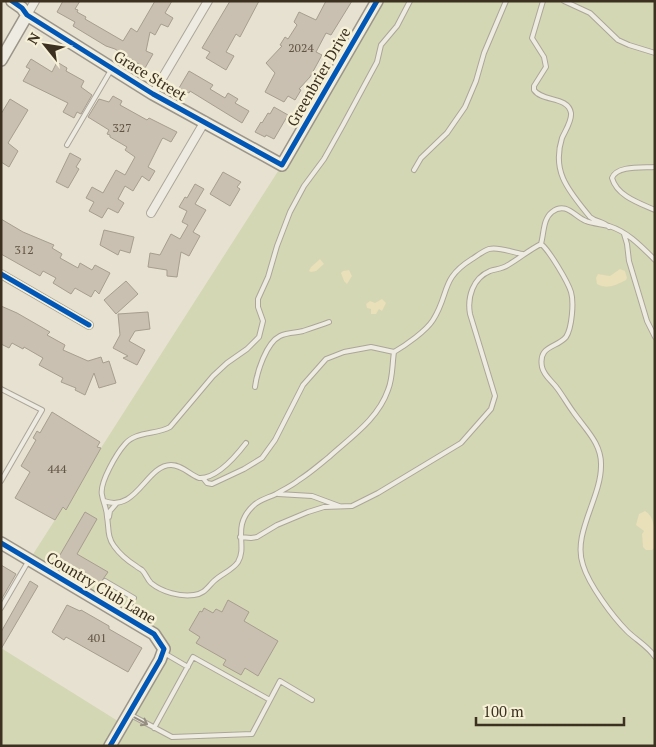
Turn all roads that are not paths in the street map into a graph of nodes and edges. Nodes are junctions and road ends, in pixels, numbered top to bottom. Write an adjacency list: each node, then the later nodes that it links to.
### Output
1 (12, 1): 9 (street, Grace Street)
2 (35, 1): 9 (street)
3 (208, 1): 13 (street)
4 (377, 1): 16 (street, Greenbrier Drive)
5 (410, 1): 37 (lane)
6 (506, 1): 18 (lane)
7 (543, 1): 21 (lane)
8 (564, 1): 10 (lane)
9 (27, 15): 11 (street); 12 (street, Grace Street)
10 (655, 53)
11 (1, 60)
12 (112, 68): 13 (street, Grace Street); 15 (lane)
13 (153, 94): 14 (street, Grace Street)
14 (204, 122): 16 (street, Grace Street); 20 (street)
15 (67, 145)
16 (282, 165)
17 (655, 167): 19 (lane)
18 (414, 170)
19 (655, 210)
20 (151, 212)
21 (610, 226): 22 (lane); 23 (lane)
22 (620, 231): 25 (lane); 29 (lane)
23 (541, 244): 24 (lane); 48 (lane)
24 (523, 254): 30 (lane); 39 (lane)
25 (655, 260)
26 (1, 274): 28 (street)
27 (329, 322): 31 (lane)
28 (89, 325)
29 (655, 337)
30 (394, 352): 34 (lane); 36 (lane)
31 (254, 387)
32 (1, 389): 35 (lane)
33 (246, 443): 34 (lane)
34 (203, 478): 38 (lane)
35 (1, 481)
36 (276, 494): 39 (lane); 41 (lane)
37 (104, 500): 38 (lane); 40 (lane)
38 (118, 502): 40 (lane)
39 (342, 507): 41 (lane)
40 (108, 520): 41 (lane)
41 (240, 536)
42 (1, 543): 43 (street, Country Club Lane)
43 (29, 560): 44 (street, Country Club Lane); 45 (lane)
44 (95, 599): 46 (street, Country Club Lane); 46 (lane)
45 (1, 608)
46 (124, 616): 47 (street, Country Club Lane)
47 (164, 653): 49 (lane); 52 (street)
48 (655, 657)
49 (188, 667): 50 (lane); 53 (lane)
50 (270, 700): 51 (lane); 53 (lane)
51 (312, 700)
52 (127, 713): 53 (lane, one-way to 53); 54 (street)
53 (154, 728)
54 (110, 746)

